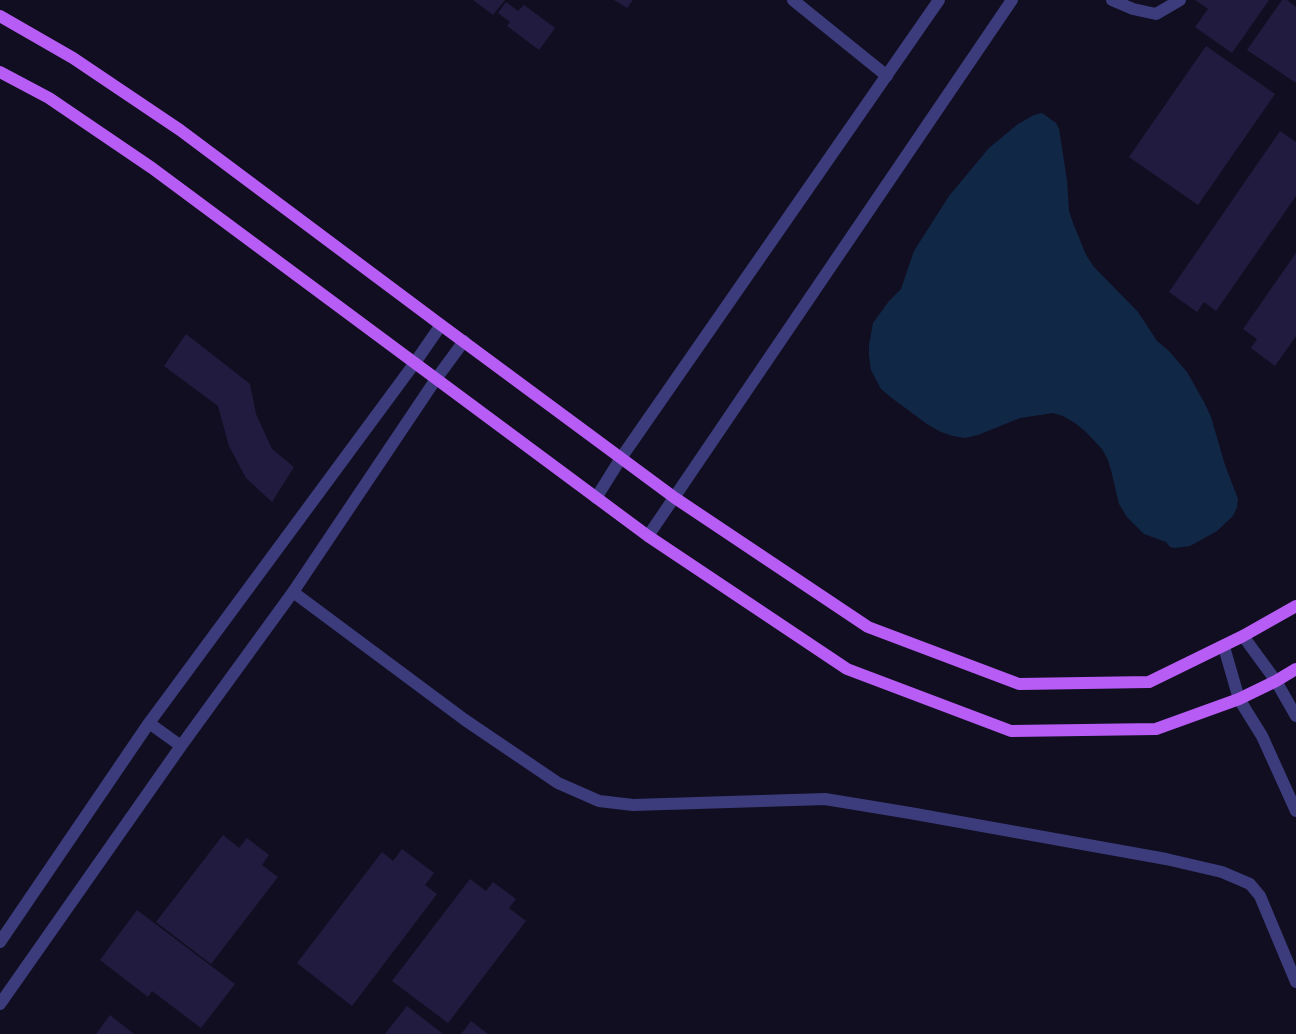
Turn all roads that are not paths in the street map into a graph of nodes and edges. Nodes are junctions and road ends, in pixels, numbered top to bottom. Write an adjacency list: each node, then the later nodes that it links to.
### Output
1 (793, 0): 8 (street)
2 (939, 0): 8 (street)
3 (1012, 0): 15 (street)
4 (1112, 0): 5 (street)
5 (1180, 0)
6 (0, 16): 9 (main road)
7 (0, 72): 11 (main road)
8 (887, 76): 13 (street)
9 (441, 325): 10 (main road); 11 (street)
10 (464, 341): 12 (street); 13 (main road)
11 (414, 364): 12 (main road); 25 (street)
12 (436, 379): 14 (main road); 17 (street)
13 (622, 458): 14 (street); 15 (main road)
14 (596, 498): 16 (main road)
15 (675, 498): 16 (street); 20 (main road)
16 (648, 536): 23 (main road)
17 (293, 592): 26 (street); 29 (street)
18 (1296, 606): 19 (main road)
19 (1243, 636): 20 (main road); 22 (street)
20 (1224, 647): 23 (street)
21 (1296, 670): 22 (main road)
22 (1276, 681): 23 (main road); 24 (street)
23 (1239, 699): 27 (street)
24 (1296, 716)
25 (149, 723): 26 (street); 28 (street)
26 (181, 746): 30 (street)
27 (1296, 811)
28 (0, 942)
29 (1296, 982)
30 (0, 1004)

